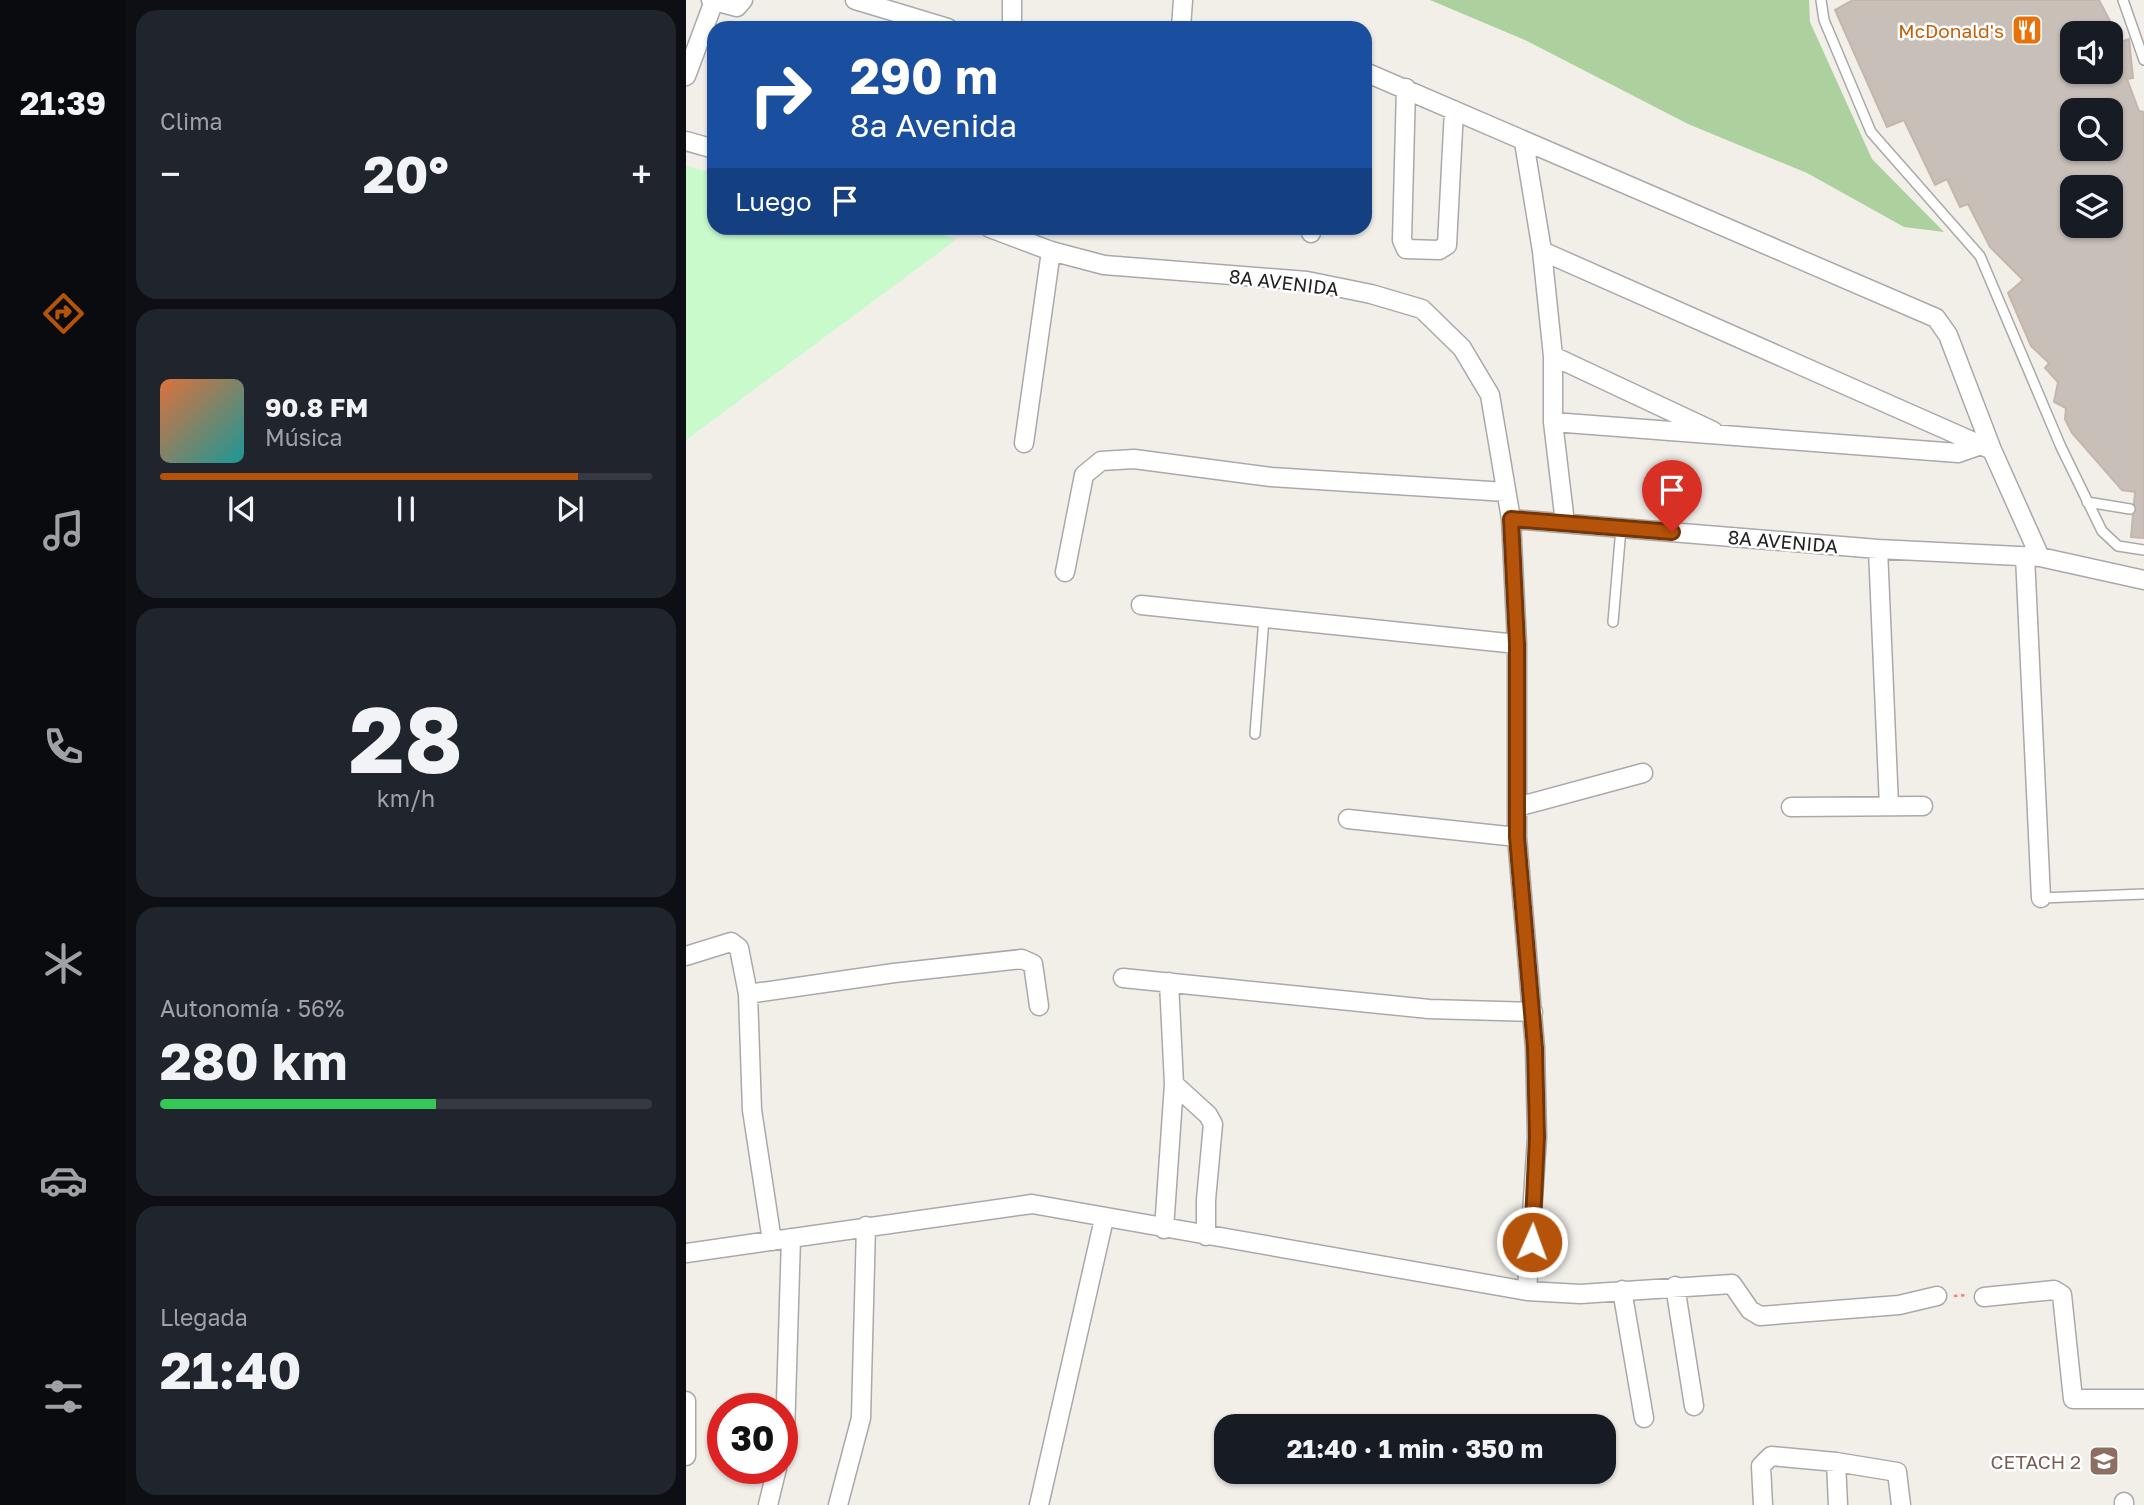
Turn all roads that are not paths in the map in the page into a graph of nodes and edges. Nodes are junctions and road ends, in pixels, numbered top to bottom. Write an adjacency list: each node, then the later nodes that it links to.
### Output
1 (743, 0): 7 (street)
2 (855, 0): 8 (street)
3 (1012, 0): 9 (street)
4 (1183, 0): 10 (street)
5 (1821, 0): 30 (lane)
6 (2123, 0): 11 (lane)
7 (712, 1): 13 (street)
8 (925, 21)
9 (1012, 21)
10 (1182, 21)
11 (2144, 60)
12 (1372, 75): 14 (street)
13 (686, 76)
14 (1406, 88): 15 (street); 15 (street)
15 (1454, 110): 17 (street)
16 (686, 141): 18 (street)
17 (1524, 142): 21 (street); 28 (street)
18 (707, 147)
19 (1013, 235): 20 (street, 8A AVENIDA)
20 (1051, 251): 27 (street); 29 (street, 8A AVENIDA)
21 (1542, 251): 22 (street); 28 (street)
22 (1553, 356): 23 (street); 24 (street)
23 (1671, 412): 25 (street); 26 (street)
24 (1553, 422): 25 (street); 33 (street)
25 (1667, 432): 26 (street)
26 (1726, 437): 28 (street)
27 (1024, 443)
28 (1987, 448): 37 (street)
29 (1506, 492): 32 (street, 8A AVENIDA); 38 (street)
30 (2087, 502): 31 (lane); 36 (lane)
31 (2130, 509)
32 (1511, 519): 33 (street, 8A AVENIDA); 43 (street)
33 (1565, 523): 34 (street, 8A AVENIDA)
34 (1621, 528): 35 (street, 8A AVENIDA); 42 (lane)
35 (1878, 549): 37 (street, 8A AVENIDA); 46 (street)
36 (2144, 550)
37 (2033, 557): 39 (street, 8A AVENIDA); 53 (street)
38 (1065, 572)
39 (2144, 580)
40 (1141, 606): 41 (street)
41 (1264, 618): 43 (street); 44 (lane)
42 (1614, 622)
43 (1517, 644): 48 (street)
44 (1255, 734)
45 (1643, 773): 48 (street)
46 (1889, 806): 47 (street); 49 (street)
47 (1923, 806)
48 (1517, 807): 51 (street)
49 (1791, 807)
50 (1348, 819): 51 (street)
51 (1517, 837): 59 (street)
52 (2144, 894): 53 (lane)
53 (2041, 898)
54 (686, 956): 57 (street)
55 (1123, 978): 56 (street)
56 (1169, 982): 59 (street); 60 (street)
57 (748, 994): 58 (street); 66 (street)
58 (1039, 1006)
59 (1533, 1012): 70 (street)
60 (1174, 1084): 63 (street); 64 (street)
61 (1104, 1219): 62 (street); 63 (street); 83 (street)
62 (866, 1226): 65 (street); 82 (street)
63 (1164, 1229): 64 (street)
64 (1206, 1236): 70 (street)
65 (791, 1238): 66 (street); 73 (street)
66 (772, 1241): 67 (street)
67 (686, 1253)
68 (1675, 1286): 69 (street); 71 (street); 76 (street)
69 (1622, 1290): 70 (street); 77 (street)
70 (1527, 1291)
71 (1937, 1296)
72 (1984, 1297): 74 (street)
73 (786, 1393)
74 (2144, 1399)
75 (686, 1401): 78 (street)
76 (1694, 1406)
77 (1644, 1418)
78 (686, 1457)
79 (1836, 1462): 84 (street); 85 (street); 86 (street)
80 (773, 1484): 81 (street)
81 (768, 1505)
82 (838, 1505)
83 (1039, 1505)
84 (1763, 1505)
85 (1838, 1505)
86 (1902, 1505)

